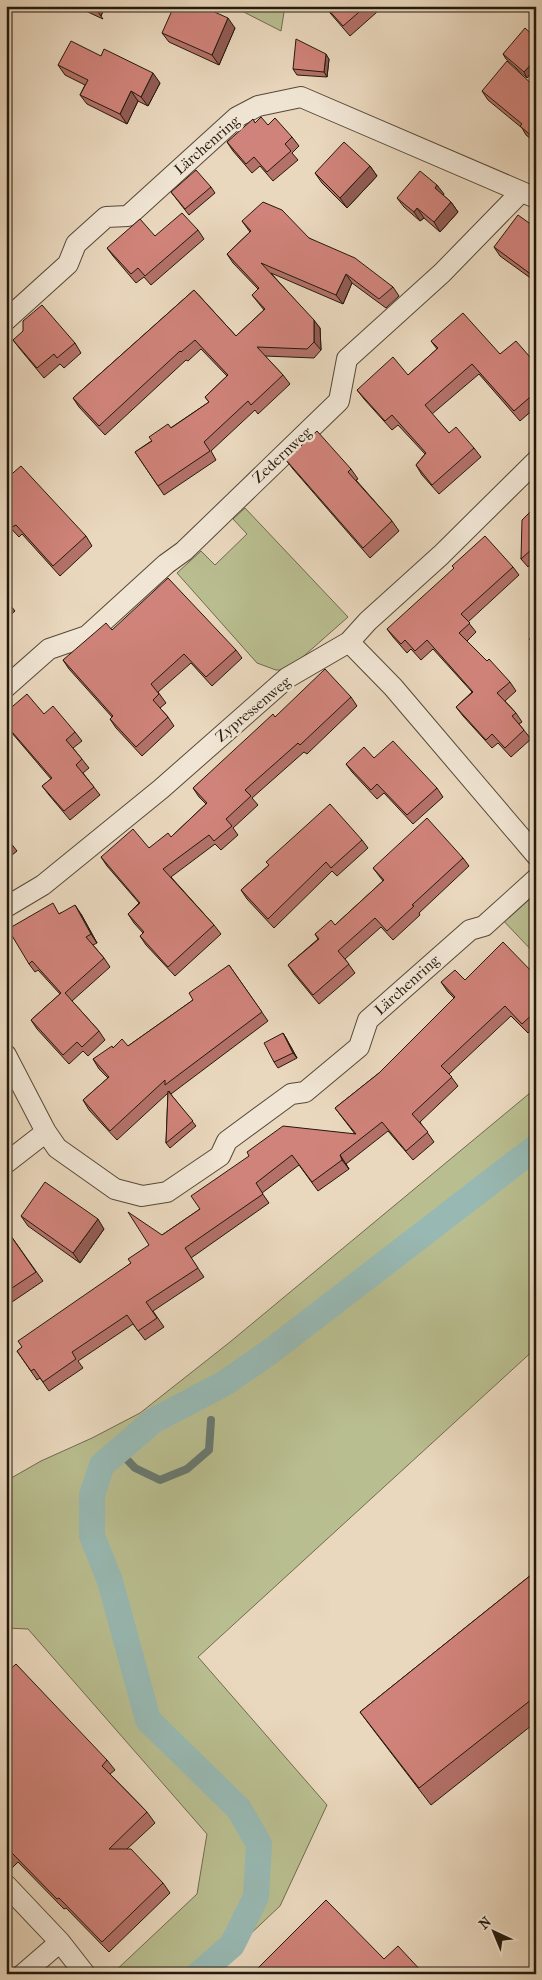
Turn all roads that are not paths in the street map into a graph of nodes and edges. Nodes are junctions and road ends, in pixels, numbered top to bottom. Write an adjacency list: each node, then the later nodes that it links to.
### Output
1 (528, 195): 2 (street, Lärchenring); 5 (street, Zedernweg)
2 (6, 320)
3 (536, 461): 4 (street, Zypressenweg)
4 (349, 642): 6 (street); 8 (street, Zypressenweg)
5 (6, 687)
6 (536, 855)
7 (536, 879): 10 (street, Lärchenring)
8 (6, 907)
9 (6, 1055): 10 (street, Lärchenring)
10 (46, 1132): 11 (street)
11 (6, 1163)
12 (6, 1885): 13 (street)
13 (60, 1942): 14 (street); 15 (street)
14 (23, 1974)
15 (86, 1974)

